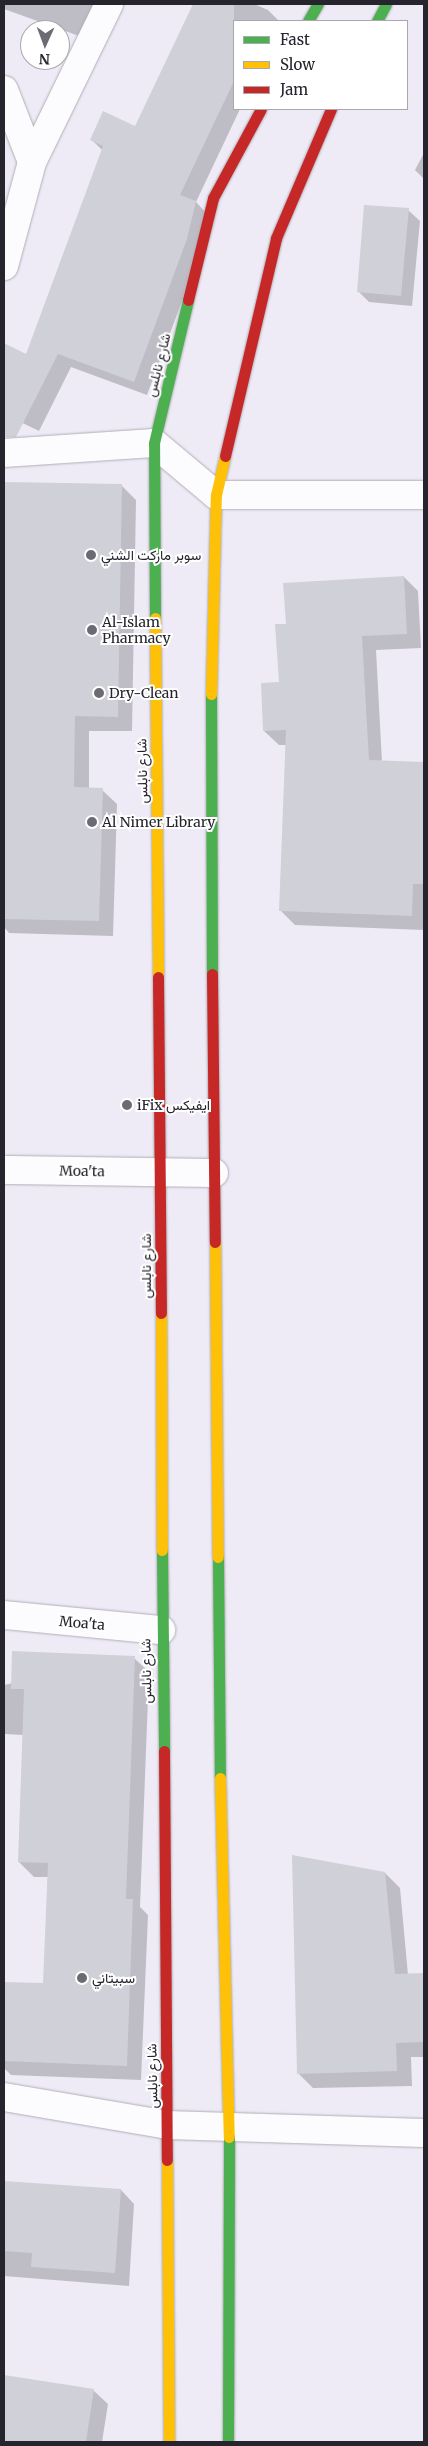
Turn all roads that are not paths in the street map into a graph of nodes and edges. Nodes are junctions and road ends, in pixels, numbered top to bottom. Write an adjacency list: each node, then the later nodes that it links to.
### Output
1 (109, 4): 9 (street)
2 (318, 4): 4 (main road)
3 (386, 4): 5 (main road)
4 (309, 20)
5 (378, 20)
6 (4, 90): 9 (street)
7 (260, 110): 11 (main road, شارع نابلس)
8 (332, 110): 13 (main road)
9 (32, 162): 10 (street)
10 (4, 266)
11 (154, 444): 12 (street); 13 (street); 16 (main road, شارع نابلس)
12 (4, 453)
13 (216, 495): 14 (street); 17 (main road)
14 (424, 495)
15 (4, 1170): 16 (street, Moa'ta)
16 (161, 1172): 17 (street, Moa'ta); 19 (main road, شارع نابلس)
17 (214, 1173): 22 (main road)
18 (4, 1615): 19 (street, Moa'ta)
19 (161, 1630): 21 (main road, شارع نابلس)
20 (4, 2097): 21 (street)
21 (167, 2126): 22 (street); 24 (main road, شارع نابلس)
22 (230, 2129): 23 (street); 25 (main road)
23 (424, 2133)
24 (168, 2442)
25 (228, 2442)

